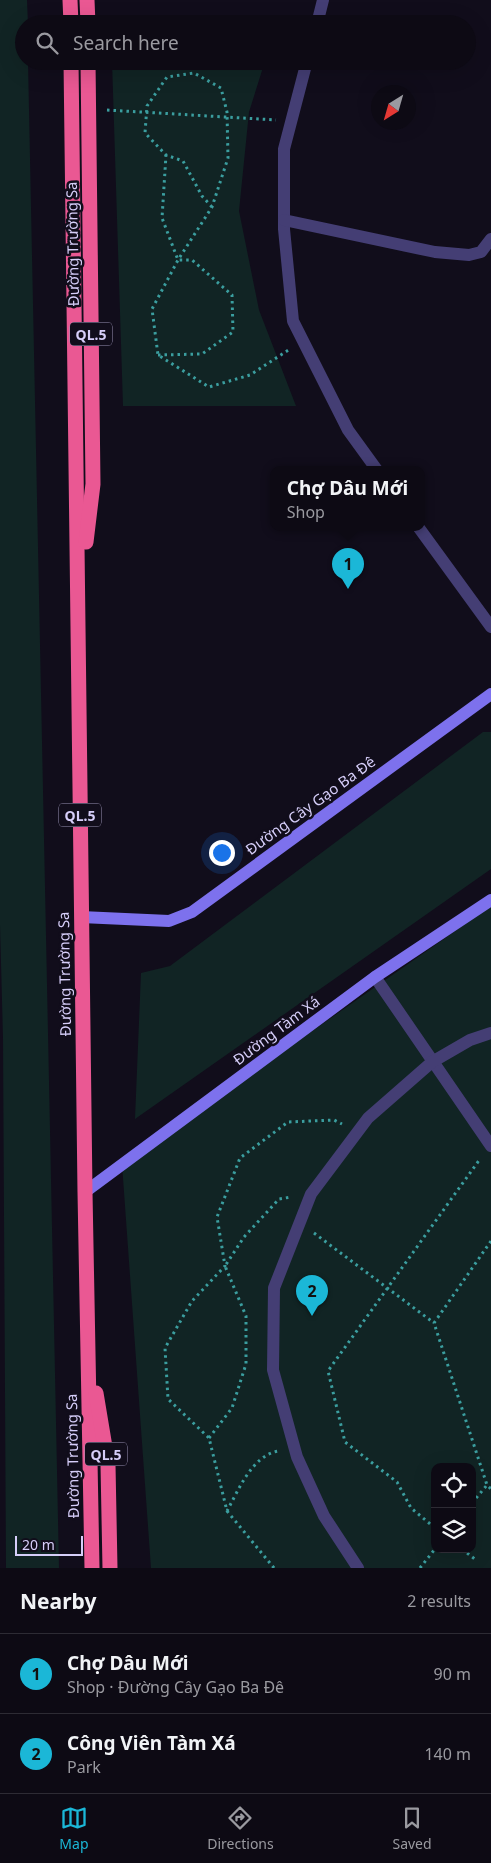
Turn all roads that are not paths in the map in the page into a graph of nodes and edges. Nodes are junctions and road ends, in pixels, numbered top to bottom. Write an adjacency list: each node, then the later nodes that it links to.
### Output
1 (70, 0): 4 (highway)
2 (87, 0): 5 (highway)
3 (323, 0): 6 (street)
4 (71, 15)
5 (88, 15)
6 (319, 15)
7 (71, 70): 14 (highway, Đường Trường Sa / QL.5)
8 (88, 70): 14 (highway, Đường Trường Sa / QL.5)
9 (305, 70): 10 (street)
10 (284, 220): 11 (street); 12 (street)
11 (491, 239)
12 (374, 466)
13 (421, 531): 15 (street)
14 (78, 605): 18 (highway, Đường Trường Sa / QL.5)
15 (491, 627)
16 (491, 694): 18 (street, Đường Cây Gạo Ba Đê)
17 (491, 900): 19 (street, Đường Tàm Xá)
18 (81, 917): 23 (highway, Đường Trường Sa / QL.5)
19 (375, 977): 21 (street); 23 (street, Đường Tàm Xá)
20 (491, 1033): 21 (street)
21 (432, 1062): 22 (street); 27 (street)
22 (490, 1145)
23 (85, 1192): 24 (highway, Đường Trường Sa / QL.5)
24 (87, 1342): 25 (highway, Đường Trường Sa / QL.5); 26 (highway, Đường Trường Sa / QL.5)
25 (92, 1568)
26 (110, 1568)
27 (358, 1568)

